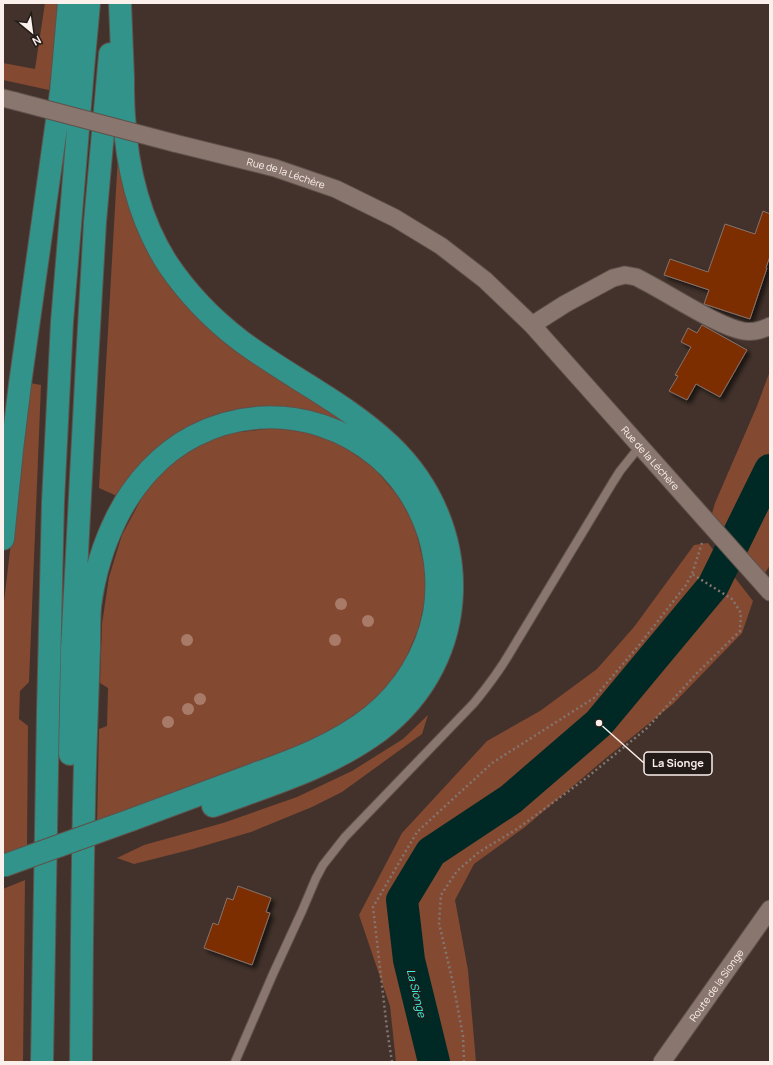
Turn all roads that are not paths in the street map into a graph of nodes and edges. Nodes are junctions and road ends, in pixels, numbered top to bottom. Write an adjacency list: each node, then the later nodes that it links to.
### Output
1 (69, 3): 9 (highway)
2 (89, 3): 15 (highway)
3 (115, 3): 16 (highway)
4 (120, 3): 11 (highway)
5 (9, 100): 6 (street, Rue de la Léchère, bridge)
6 (532, 325): 7 (street); 8 (street, Rue de la Léchère)
7 (770, 326)
8 (640, 446): 10 (street, Rue de la Léchère); 18 (lane)
9 (3, 539)
10 (765, 586)
11 (131, 827): 12 (highway, bridge); 13 (highway); 17 (highway)
12 (3, 866)
13 (3, 881)
14 (770, 908): 19 (street, Route de la Sionge)
15 (42, 1062)
16 (68, 1062)
17 (81, 1062)
18 (235, 1062)
19 (662, 1062)

